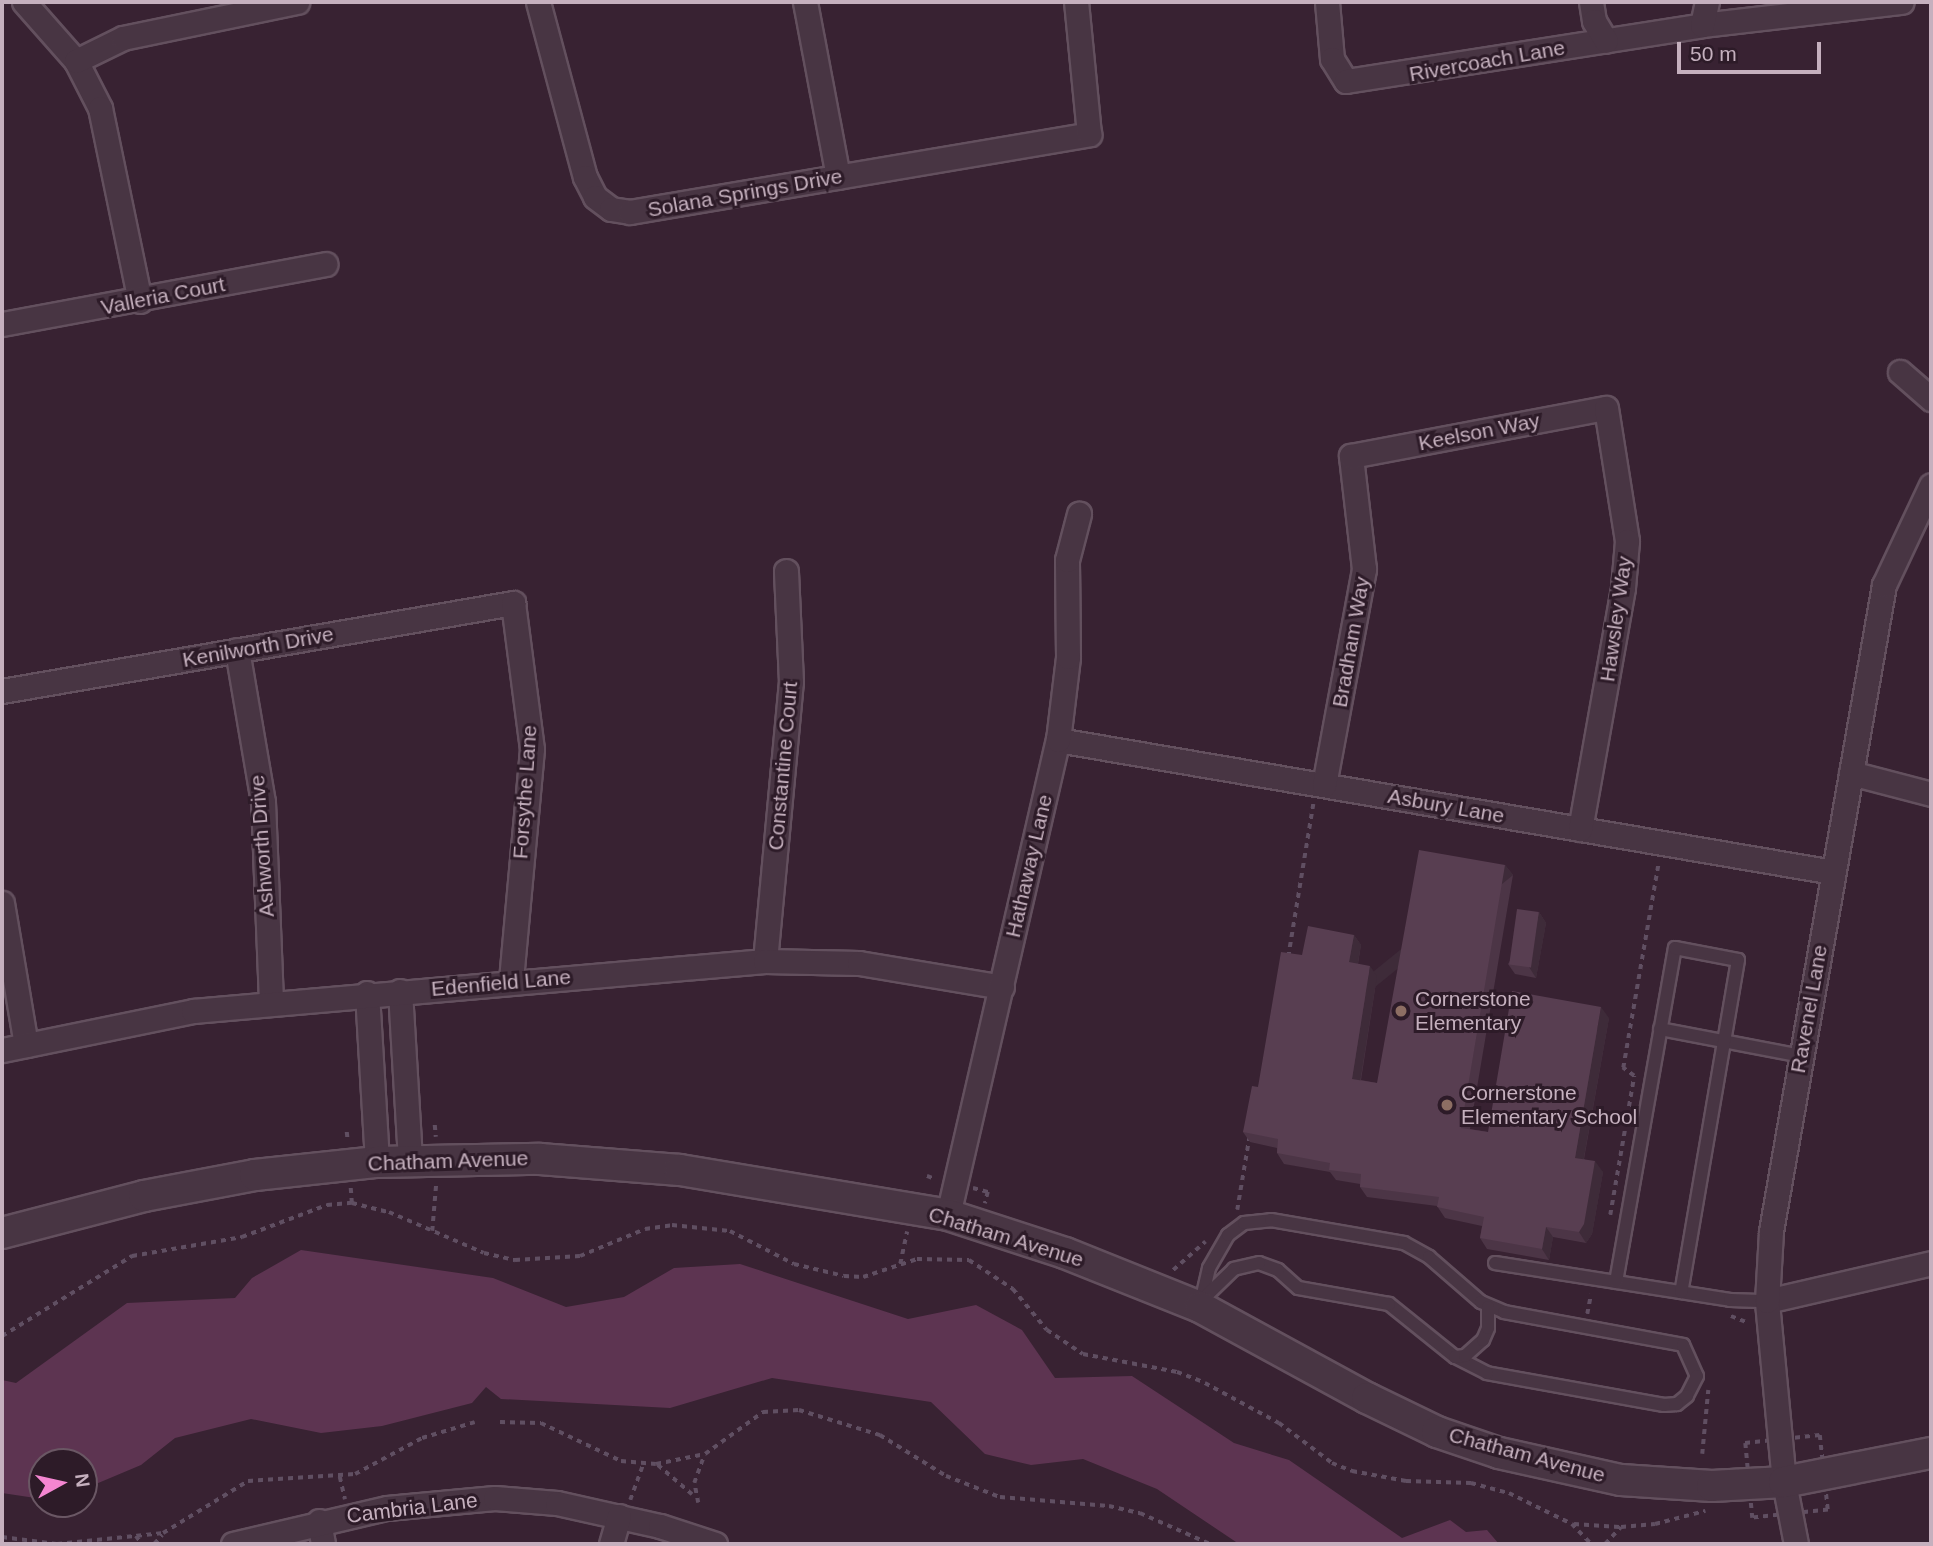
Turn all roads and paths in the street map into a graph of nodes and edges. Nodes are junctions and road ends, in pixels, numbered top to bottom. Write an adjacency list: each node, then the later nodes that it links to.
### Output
1 (24, 2): 12 (street)
2 (297, 2): 12 (street)
3 (538, 2): 13 (street, Solana Springs Drive)
4 (805, 2): 13 (street)
5 (1076, 2): 13 (street, Solana Springs Drive)
6 (1327, 2): 11 (street, Rivercoach Lane)
7 (1591, 2): 11 (street)
8 (1707, 2): 10 (street)
9 (1902, 2): 10 (street, Rivercoach Lane)
10 (1702, 26): 11 (street, Rivercoach Lane)
11 (1606, 41)
12 (76, 61): 15 (street)
13 (838, 177)
14 (325, 264): 15 (street, Valleria Court)
15 (140, 302): 16 (street, Valleria Court)
16 (2, 324)
17 (1900, 372): 18 (street)
18 (1931, 399)
19 (1606, 408): 20 (street, Keelson Way); 31 (street, Hawsley Way)
20 (1351, 456): 30 (street, Bradham Way)
21 (1931, 485): 28 (street, Ravenel Lane)
22 (1079, 514): 27 (street, Hathaway Lane)
23 (786, 571): 35 (street, Constantine Court)
24 (513, 603): 25 (street, Kenilworth Drive); 37 (street, Forsythe Lane)
25 (237, 650): 26 (street, Kenilworth Drive); 41 (street, Ashworth Drive)
26 (2, 691)
27 (1058, 740): 30 (street, Asbury Lane); 38 (street, Hathaway Lane)
28 (1851, 773): 29 (street); 33 (street, Ravenel Lane)
29 (1931, 794)
30 (1319, 795): 31 (street, Asbury Lane); 36 (path)
31 (1580, 829): 33 (street, Asbury Lane)
32 (1658, 865): 52 (path)
33 (1833, 873): 46 (street, Ravenel Lane)
34 (2, 903): 44 (street)
35 (765, 961): 37 (street, Edenfield Lane); 38 (street, Edenfield Lane)
36 (1287, 963)
37 (511, 982): 39 (street, Edenfield Lane)
38 (1002, 987): 50 (street, Hathaway Lane)
39 (400, 991): 40 (street, Edenfield Lane); 48 (street)
40 (367, 993): 41 (street, Edenfield Lane); 49 (street)
41 (271, 1002): 44 (street, Edenfield Lane)
42 (1660, 1029): 43 (lane); 43 (lane); 56 (lane)
43 (1723, 1041): 46 (lane); 57 (lane)
44 (26, 1045): 45 (street, Edenfield Lane)
45 (2, 1050)
46 (1801, 1056): 58 (street, Ravenel Lane)
47 (1250, 1136): 51 (path)
48 (410, 1159): 49 (street, Chatham Avenue); 50 (street, Chatham Avenue)
49 (377, 1162): 53 (street, Chatham Avenue)
50 (948, 1215): 59 (street, Chatham Avenue)
51 (1236, 1217)
52 (1608, 1225)
53 (2, 1233)
54 (1495, 1263): 56 (lane)
55 (1931, 1263): 58 (street)
56 (1616, 1282): 57 (lane)
57 (1681, 1292): 58 (lane)
58 (1767, 1301): 69 (street, Ravenel Lane)
59 (1203, 1302): 60 (lane); 62 (lane); 69 (street, Chatham Avenue)
60 (1488, 1307): 62 (lane); 62 (lane)
61 (2, 1336): 77 (path)
62 (1455, 1357)
63 (475, 1422): 79 (path)
64 (500, 1422): 67 (path)
65 (1931, 1453): 69 (street, Chatham Avenue)
66 (705, 1454): 68 (path); 70 (path); 88 (path)
67 (643, 1464): 68 (path); 75 (path)
68 (656, 1464): 70 (path)
69 (1784, 1482): 91 (street, Ravenel Lane)
70 (693, 1495): 71 (path)
71 (698, 1503)
72 (1741, 1507): 73 (path)
73 (1751, 1507)
74 (1718, 1510): 78 (path)
75 (619, 1516): 76 (street, Cambria Lane); 86 (street); 87 (street, Cambria Lane)
76 (319, 1521): 84 (street, Cambria Lane); 85 (street)
77 (1572, 1524): 78 (path); 89 (path)
78 (1620, 1527): 90 (path)
79 (163, 1533): 80 (path); 83 (path)
80 (136, 1536): 81 (path); 82 (path)
81 (2, 1537)
82 (142, 1544)
83 (154, 1544)
84 (233, 1544)
85 (323, 1544)
86 (611, 1544)
87 (715, 1544)
88 (1210, 1544)
89 (1591, 1544)
90 (1605, 1544)
91 (1796, 1544)

